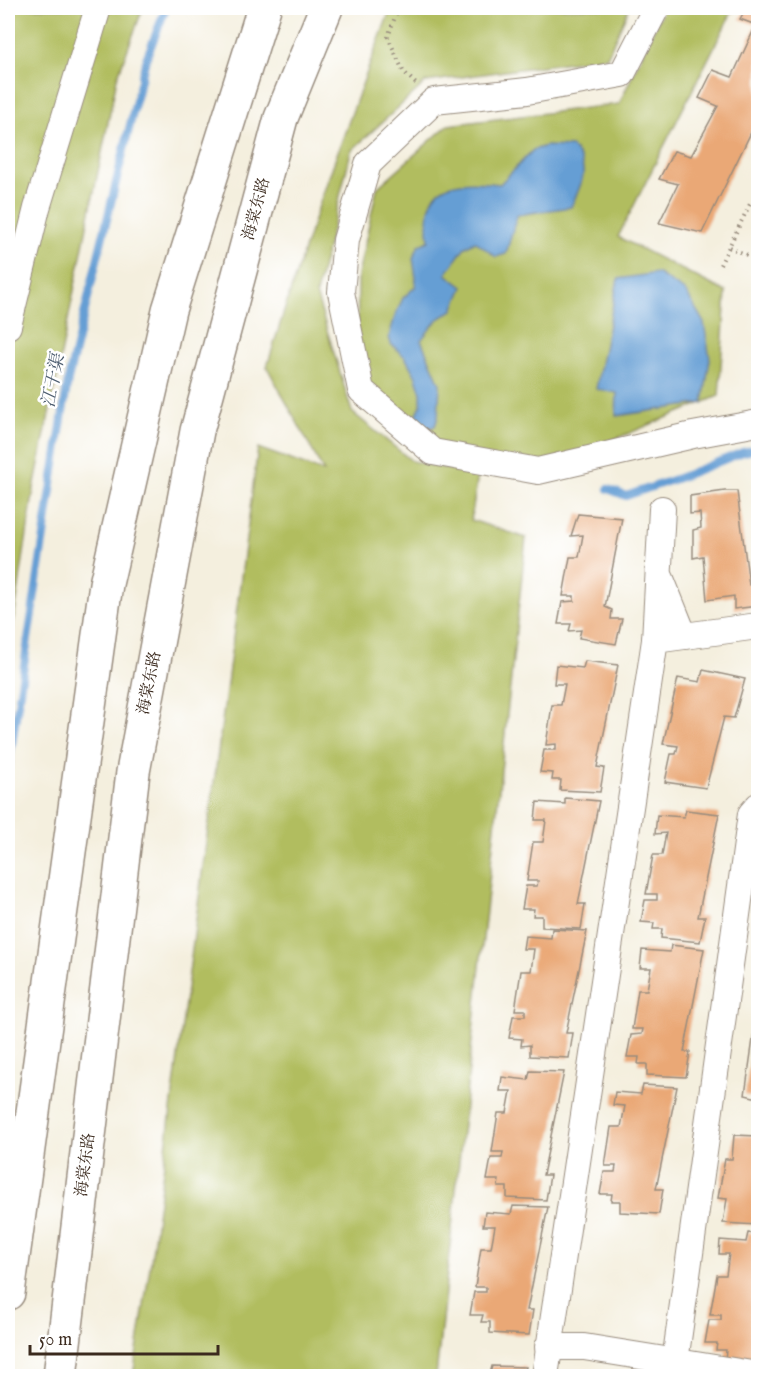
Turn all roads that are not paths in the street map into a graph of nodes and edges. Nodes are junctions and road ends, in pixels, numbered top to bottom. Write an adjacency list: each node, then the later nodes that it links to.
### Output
1 (98, 8): 5 (street)
2 (264, 8): 13 (main road)
3 (326, 8): 17 (main road, 海棠东路)
4 (656, 8): 6 (street)
5 (8, 326)
6 (759, 423)
7 (662, 509): 8 (street)
8 (658, 573): 10 (street); 11 (street)
9 (759, 626): 10 (street)
10 (684, 636): 11 (street)
11 (655, 640): 14 (street)
12 (759, 806): 15 (street)
13 (8, 1293)
14 (548, 1347): 15 (street); 18 (street)
15 (674, 1369): 16 (street)
16 (759, 1376)
17 (60, 1377)
18 (545, 1377)

